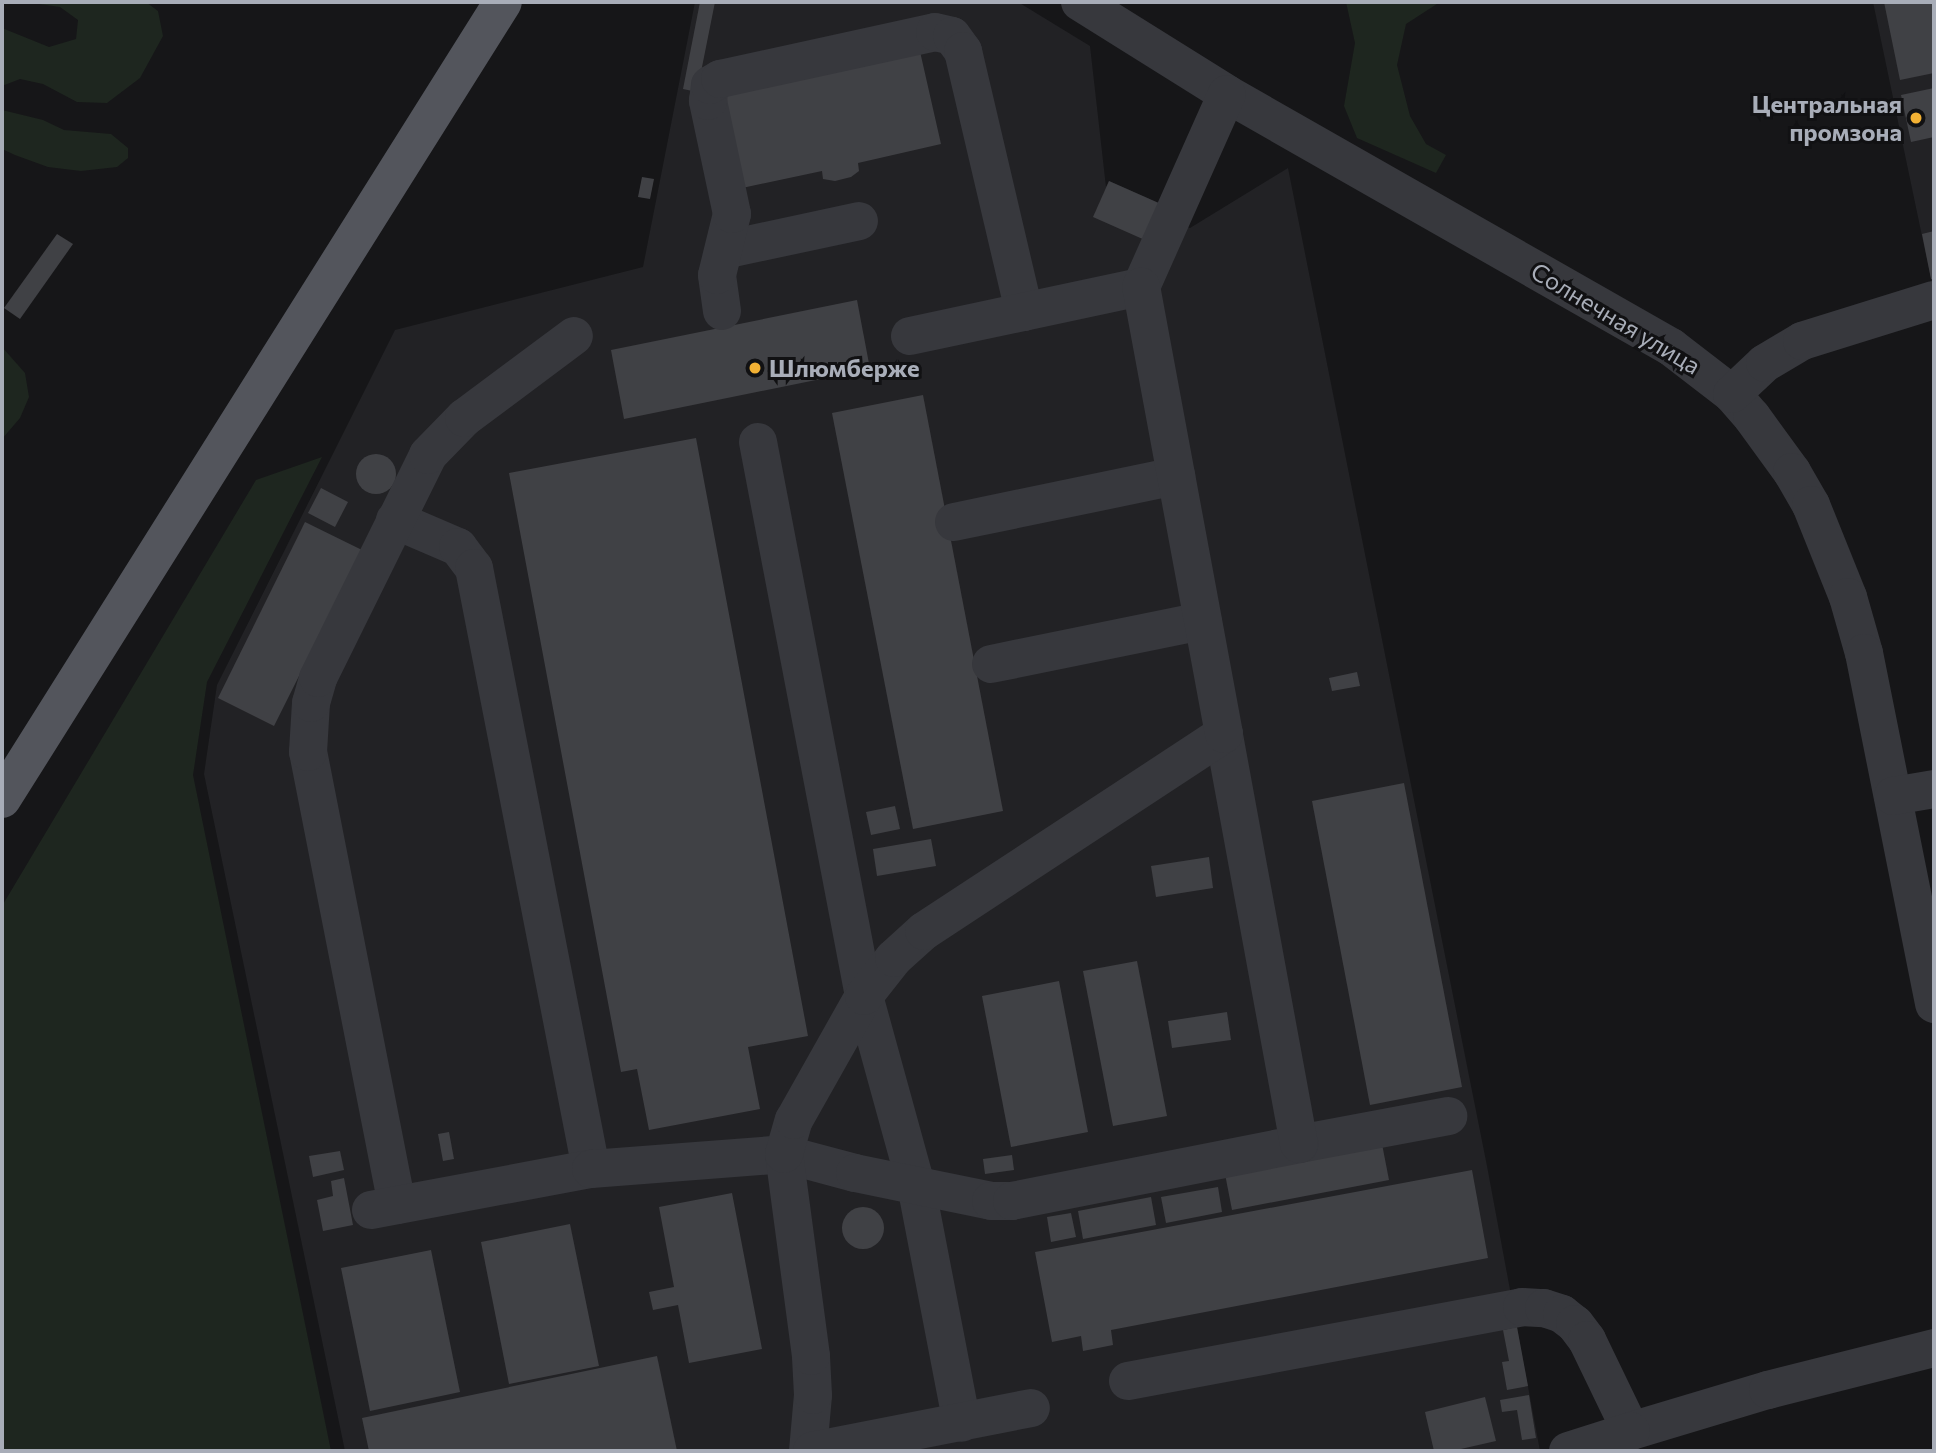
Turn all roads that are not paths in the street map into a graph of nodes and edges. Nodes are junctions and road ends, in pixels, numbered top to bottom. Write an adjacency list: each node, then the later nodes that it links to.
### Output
1 (503, 2): 22 (main road)
2 (1080, 2): 3 (street, Солнечная улица)
3 (1227, 94): 6 (street); 12 (street, Солнечная улица)
4 (859, 220): 5 (street)
5 (724, 250): 8 (street); 9 (street)
6 (1141, 287): 9 (street); 14 (street)
7 (1934, 300): 12 (street)
8 (722, 310)
9 (1024, 312): 11 (street)
10 (574, 336): 15 (street)
11 (910, 336)
12 (1732, 394): 21 (street, Солнечная улица)
13 (758, 442): 23 (street)
14 (1176, 476): 16 (street); 17 (street)
15 (396, 520): 28 (street); 28 (street)
16 (954, 522)
17 (1203, 621): 18 (street); 19 (street)
18 (991, 664)
19 (1224, 733): 23 (street); 26 (street)
20 (1934, 789): 21 (street)
21 (1893, 796): 24 (street, Солнечная улица)
22 (2, 799)
23 (863, 996): 27 (street); 29 (street)
24 (1934, 1004)
25 (1448, 1116): 26 (street)
26 (1299, 1144): 29 (street)
27 (784, 1154): 28 (street); 29 (street); 35 (street)
28 (591, 1169)
29 (916, 1185): 34 (street)
30 (1934, 1348): 33 (street)
31 (1128, 1381): 33 (street)
32 (1031, 1408): 34 (street)
33 (1630, 1431): 36 (street)
34 (945, 1434): 35 (street)
35 (810, 1451)
36 (1568, 1451)

